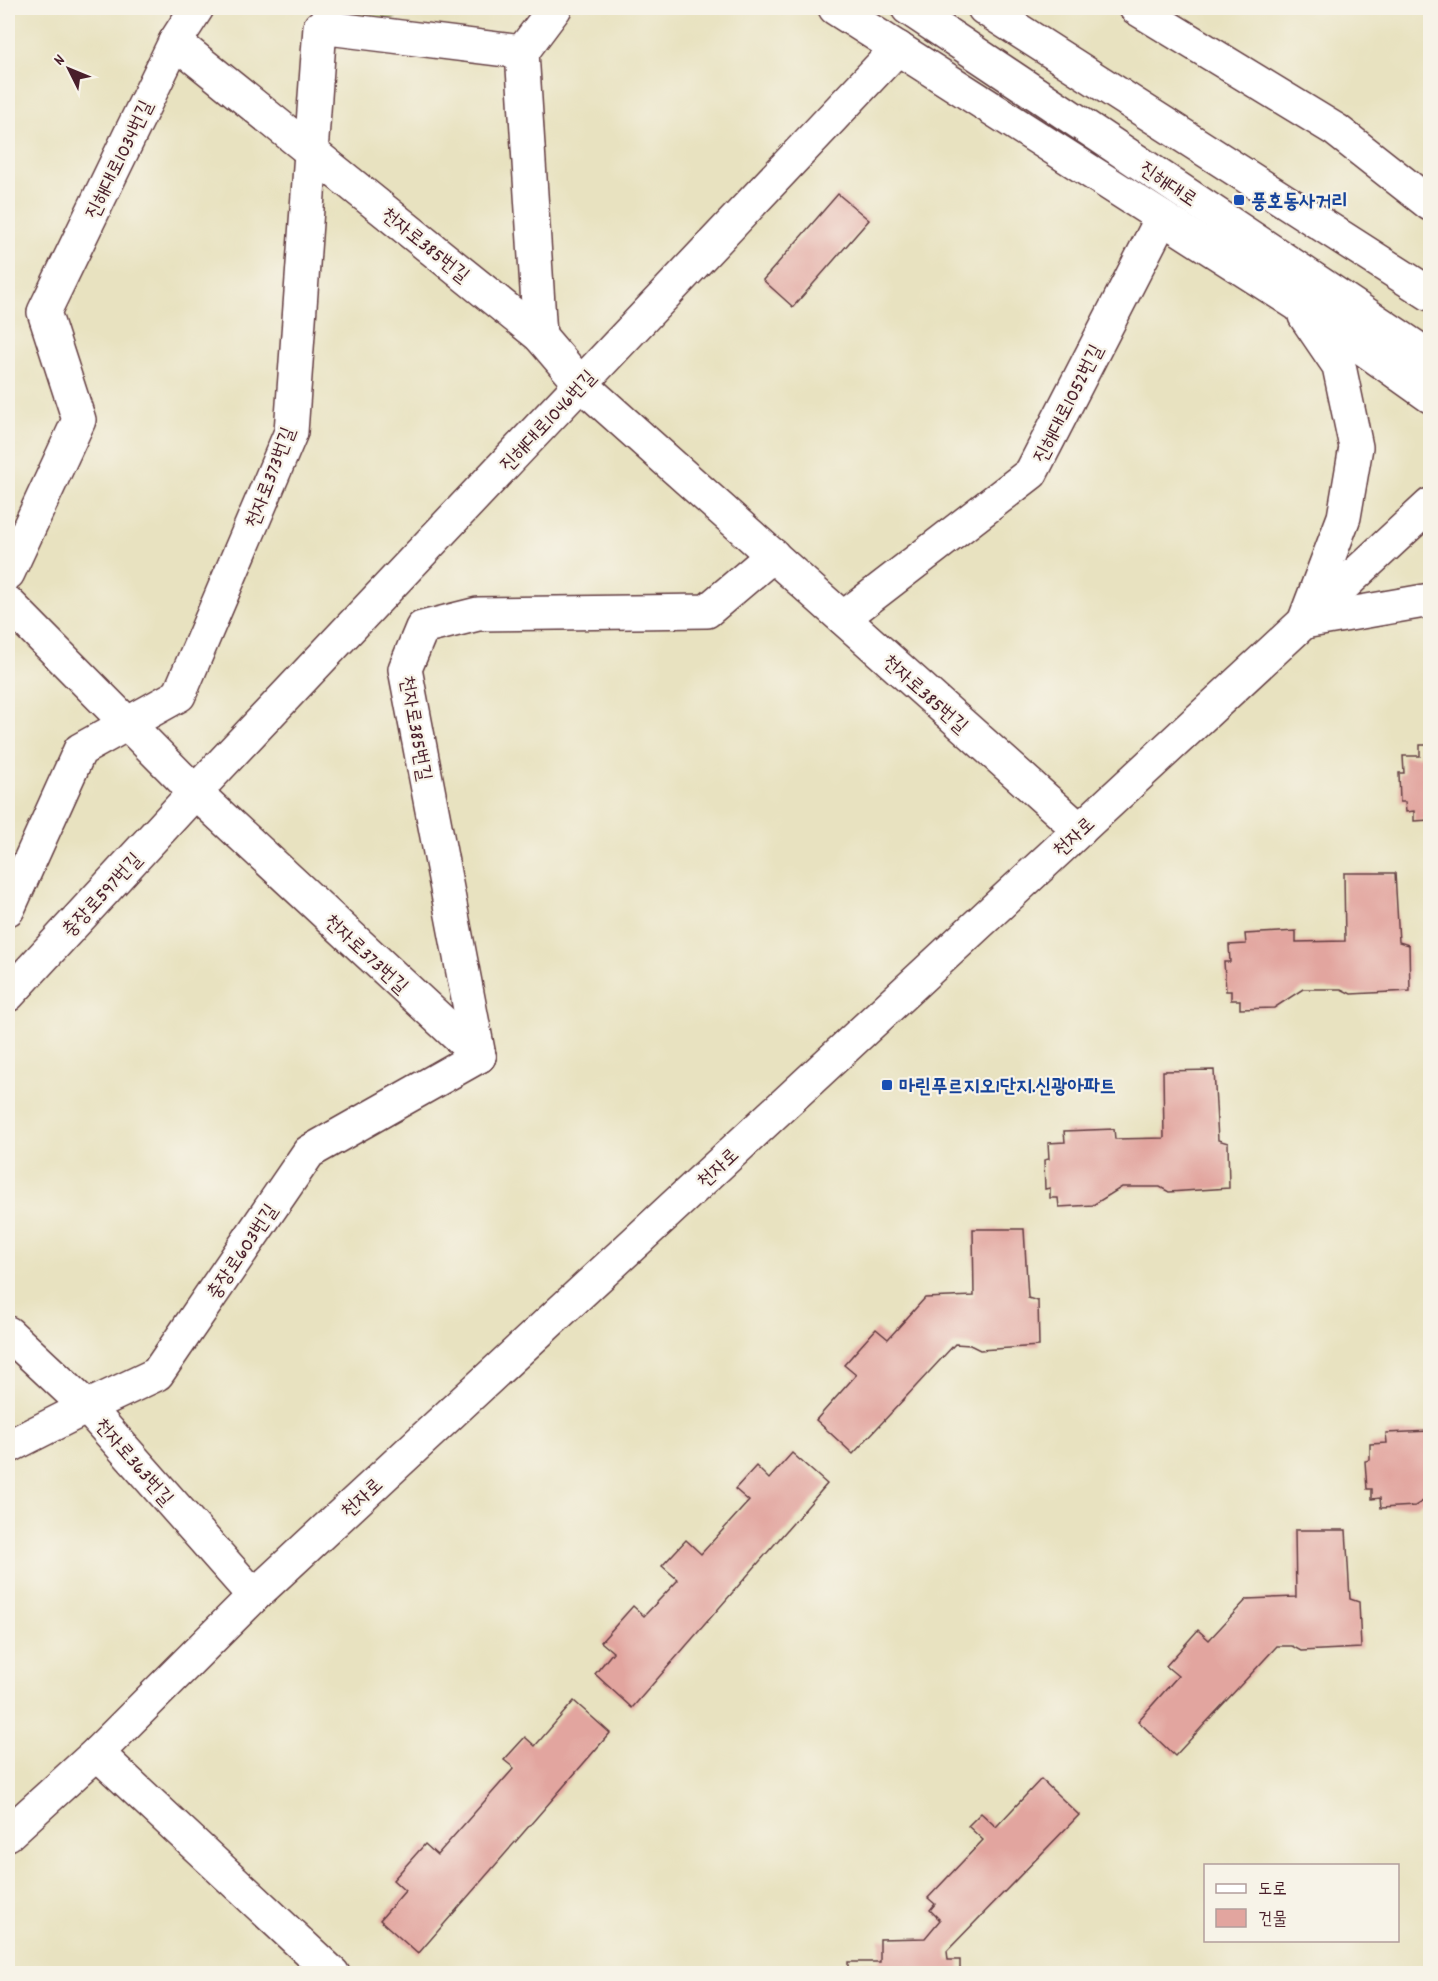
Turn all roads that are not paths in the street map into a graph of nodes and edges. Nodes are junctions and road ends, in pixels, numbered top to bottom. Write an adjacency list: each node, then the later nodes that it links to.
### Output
1 (197, 8): 7 (main road, 진해대로1034번길)
2 (555, 8): 9 (main road)
3 (835, 8): 8 (main road)
4 (908, 8): 16 (main road, 진해대로)
5 (984, 8): 13 (main road)
6 (1136, 8): 11 (main road)
7 (175, 42): 10 (main road, 천자로385번길); 21 (main road, 진해대로1034번길)
8 (898, 48): 12 (main road); 17 (main road, 진해대로1046번길)
9 (522, 52): 10 (main road, 천자로373번길); 15 (main road)
10 (310, 151): 15 (main road, 천자로385번길); 26 (main road, 천자로373번길)
11 (1427, 199)
12 (1162, 218): 14 (main road); 24 (main road, 진해대로1052번길)
13 (1431, 294)
14 (1298, 305): 18 (main road); 25 (main road)
15 (540, 336): 17 (main road, 천자로385번길)
16 (1431, 357)
17 (581, 384): 20 (main road, 천자로385번길); 27 (main road, 진해대로1046번길)
18 (1431, 396)
19 (1431, 505): 25 (main road, 천자로)
20 (773, 555): 24 (main road, 천자로385번길); 31 (main road, 천자로385번길)
21 (8, 573)
22 (1431, 600): 25 (main road)
23 (8, 603): 26 (main road, 천자로373번길)
24 (843, 618): 28 (main road, 천자로385번길)
25 (1304, 622): 28 (main road, 천자로)
26 (128, 723): 27 (main road, 천자로373번길); 29 (main road, 천자로373번길)
27 (195, 792): 30 (main road, 충장로597번길); 31 (main road, 천자로373번길)
28 (1080, 830): 35 (main road, 천자로)
29 (8, 909)
30 (8, 995)
31 (478, 1056): 33 (main road, 충장로603번길)
32 (8, 1333): 33 (main road, 천자로363번길)
33 (87, 1407): 34 (main road, 충장로603번길); 35 (main road, 천자로363번길)
34 (8, 1447)
35 (254, 1596): 36 (main road, 천자로)
36 (97, 1753): 37 (main road, 천자로); 38 (main road)
37 (8, 1834)
38 (333, 1974)

